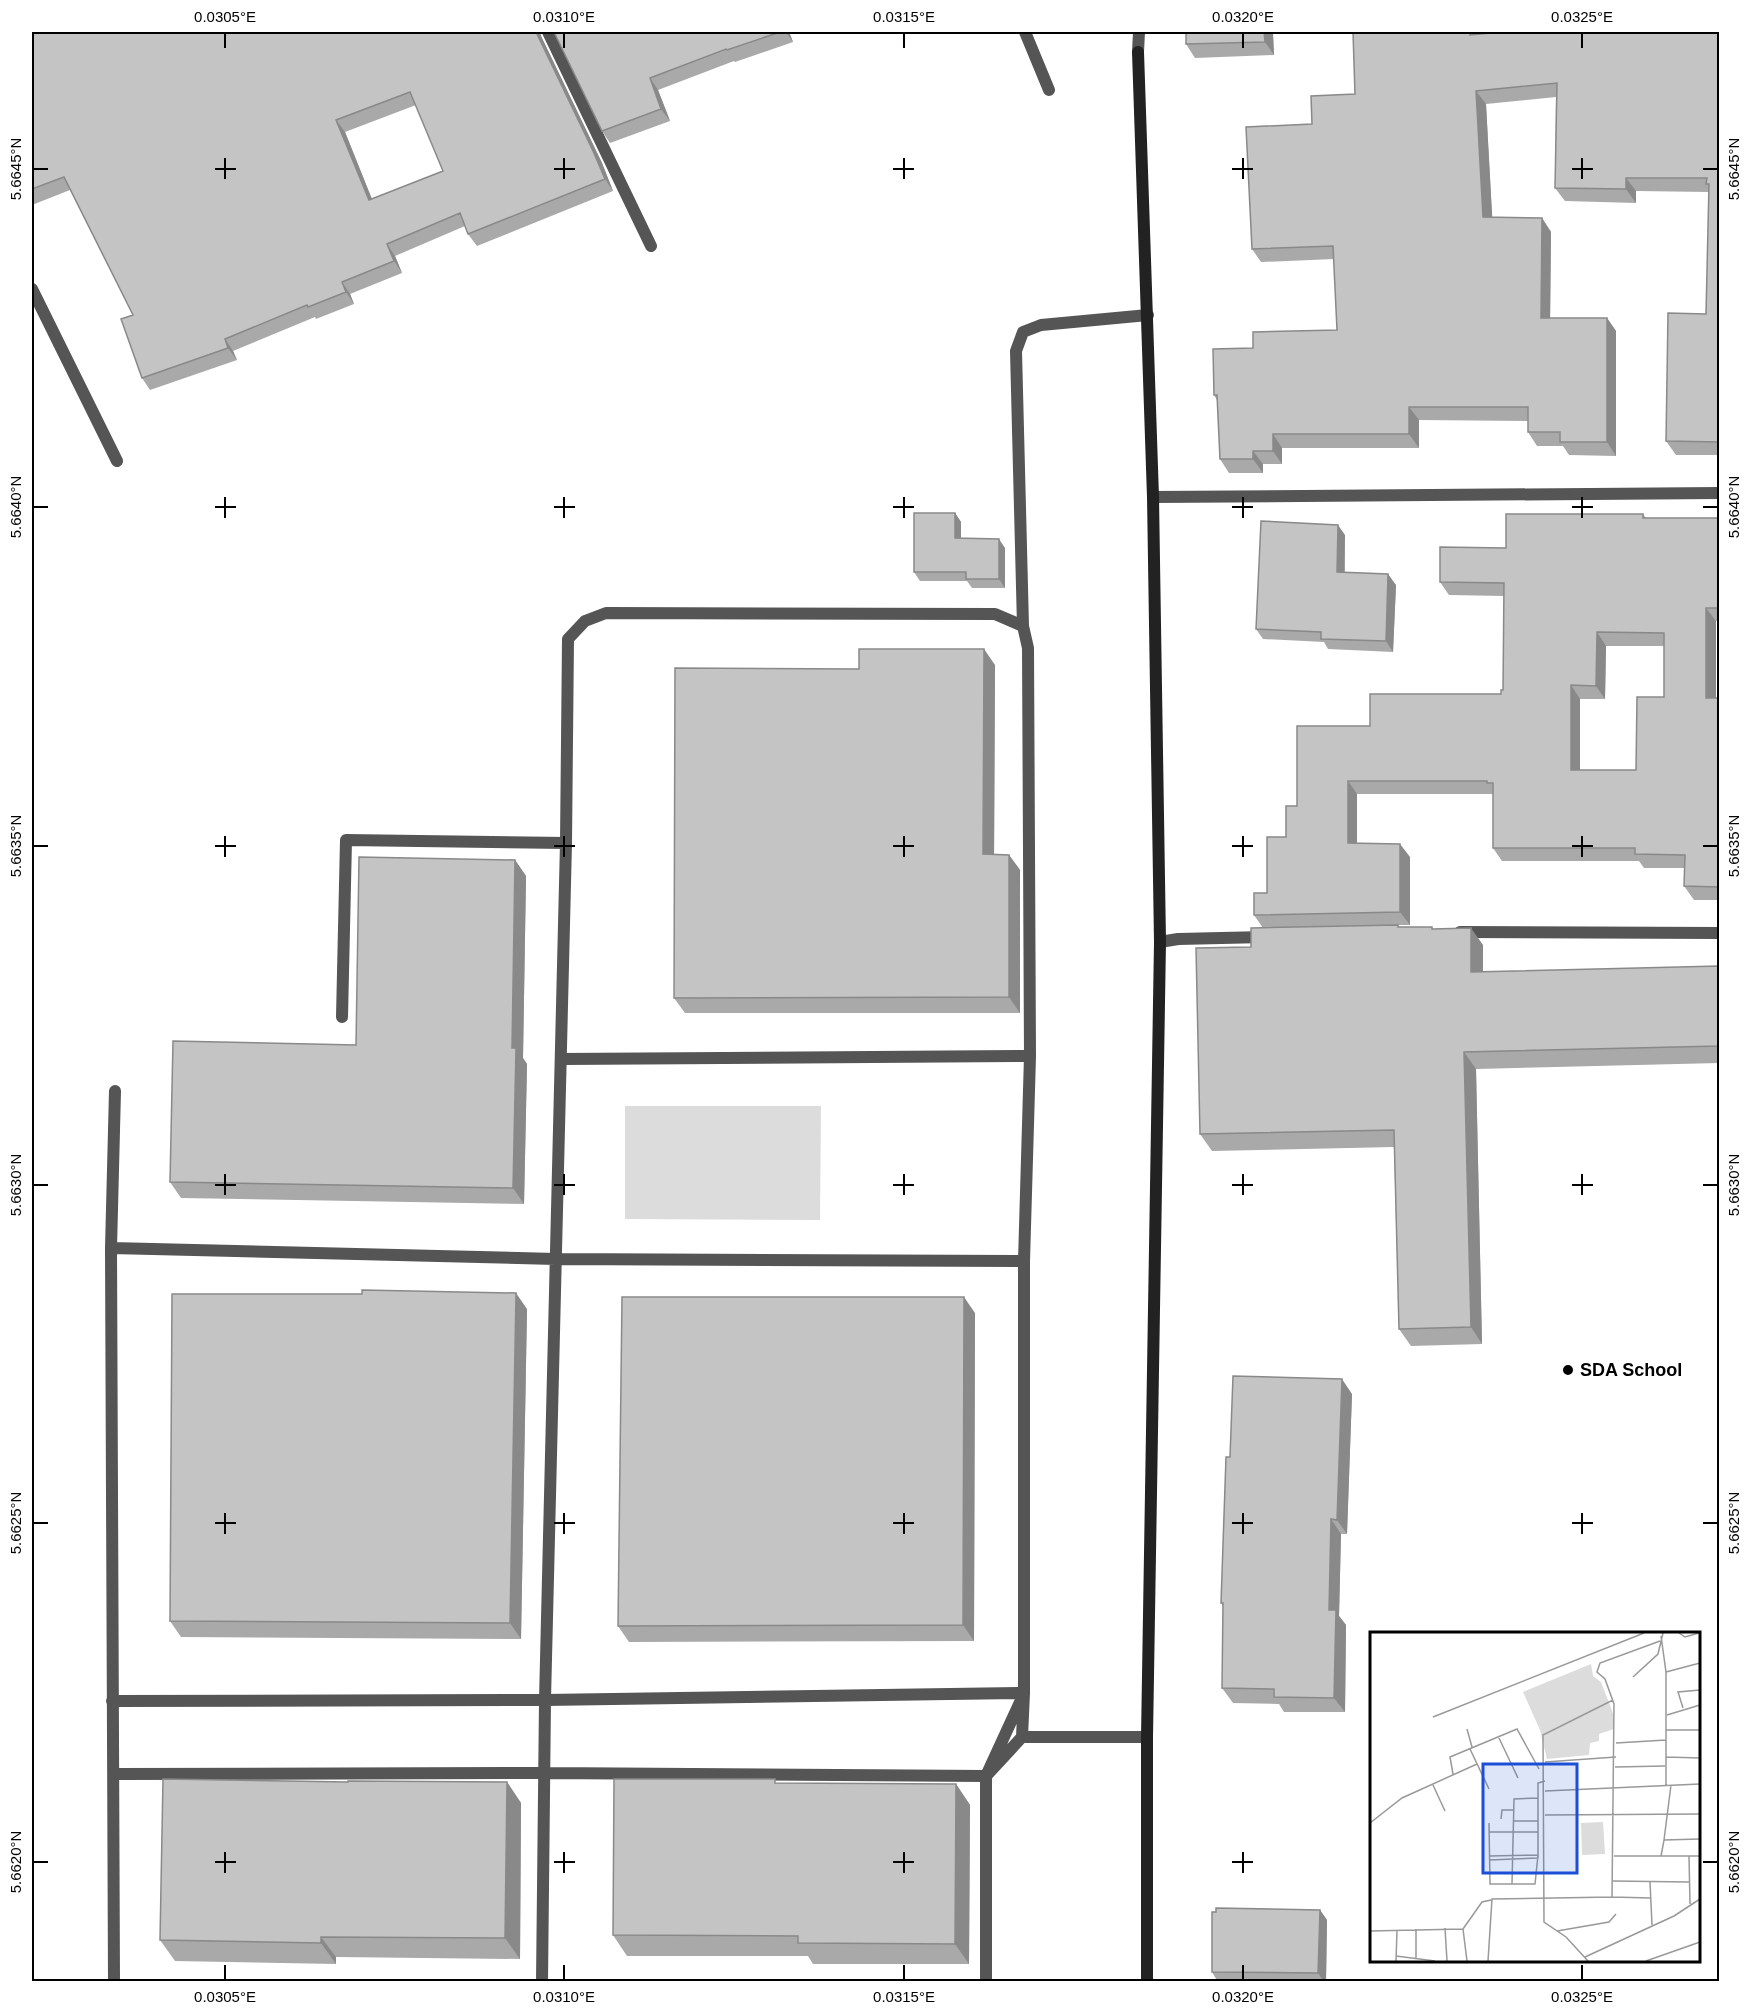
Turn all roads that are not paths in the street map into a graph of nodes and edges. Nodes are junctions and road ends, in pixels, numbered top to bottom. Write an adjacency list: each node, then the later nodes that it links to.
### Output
1 (548, 32): 5 (street)
2 (1025, 32): 4 (street)
3 (1139, 32): 7 (street)
4 (1049, 90)
5 (651, 246)
6 (32, 288): 8 (street)
7 (1148, 315): 10 (street); 11 (street)
8 (117, 461)
9 (1719, 493): 10 (street)
10 (1153, 496): 16 (street)
11 (1023, 626): 12 (street); 18 (street)
12 (566, 843): 17 (street); 19 (street)
13 (1447, 933): 14 (street)
14 (1719, 933)
15 (1283, 936): 16 (street)
16 (1160, 942): 28 (street)
17 (342, 1017)
18 (1030, 1056): 19 (street); 23 (street)
19 (561, 1059): 22 (street)
20 (115, 1091): 21 (street)
21 (111, 1248): 22 (street); 26 (street)
22 (556, 1259): 23 (street); 25 (street)
23 (1024, 1261): 24 (street)
24 (1024, 1694): 25 (street); 27 (street); 31 (street)
25 (545, 1700): 26 (street); 29 (street)
26 (112, 1701): 30 (street)
27 (1022, 1737): 28 (street); 31 (street)
28 (1147, 1737): 35 (street)
29 (546, 1773): 30 (street); 31 (street); 33 (street)
30 (114, 1774): 32 (street)
31 (986, 1776): 34 (street)
32 (114, 1982)
33 (542, 1982)
34 (986, 1982)
35 (1147, 1982)

